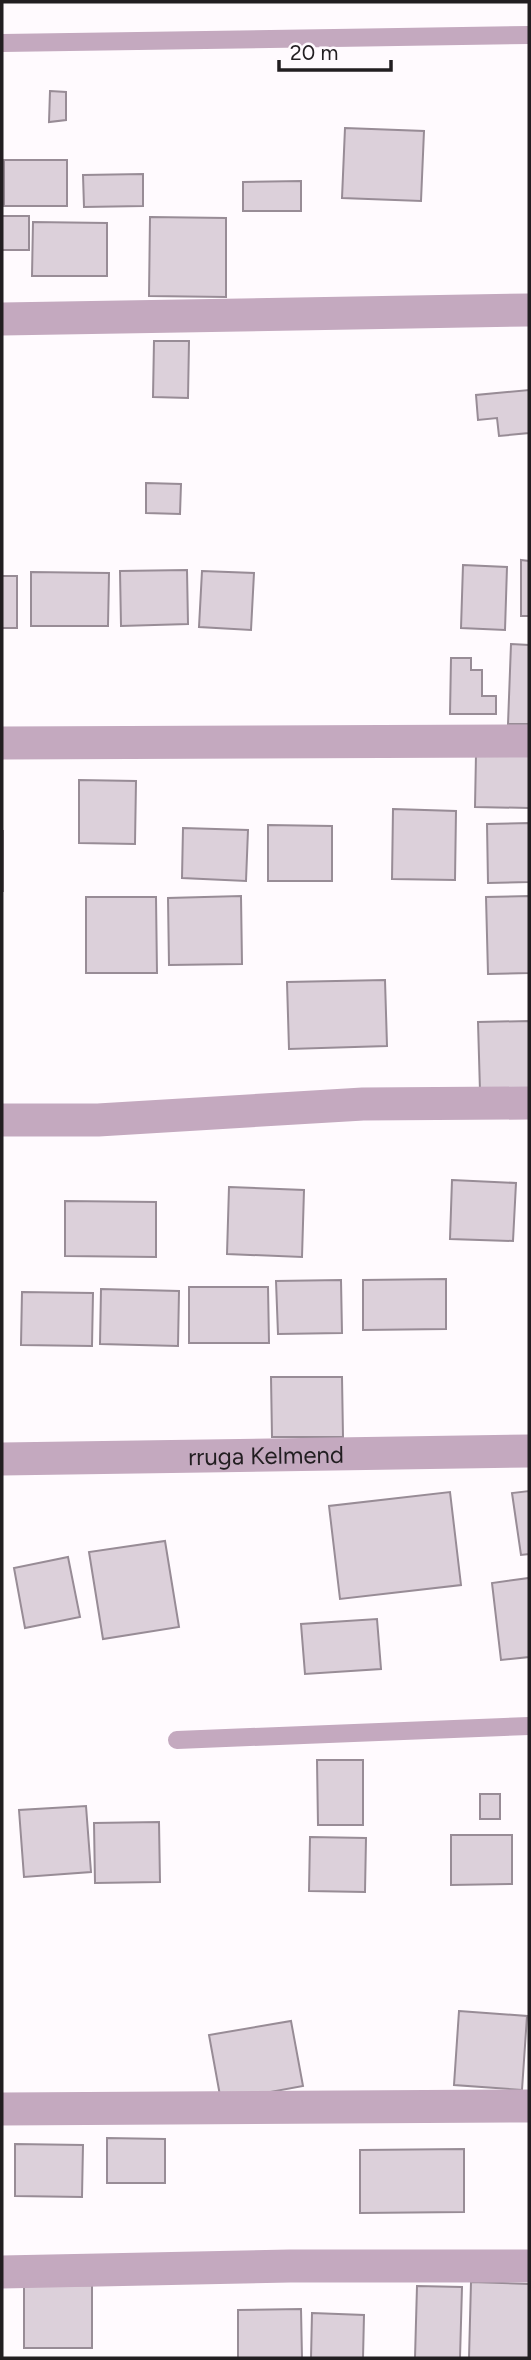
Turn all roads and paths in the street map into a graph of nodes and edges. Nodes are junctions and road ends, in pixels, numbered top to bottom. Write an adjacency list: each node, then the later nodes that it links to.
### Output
1 (529, 35): 2 (lane)
2 (2, 43)
3 (529, 310): 4 (street)
4 (2, 319)
5 (529, 741): 6 (street)
6 (2, 743)
7 (529, 1103): 8 (street)
8 (2, 1119)
9 (529, 1451): 10 (street, rruga Kelmend)
10 (2, 1459)
11 (529, 1726): 12 (lane)
12 (177, 1740)
13 (529, 2106): 14 (street)
14 (2, 2109)
15 (529, 2266): 16 (street)
16 (2, 2272)

